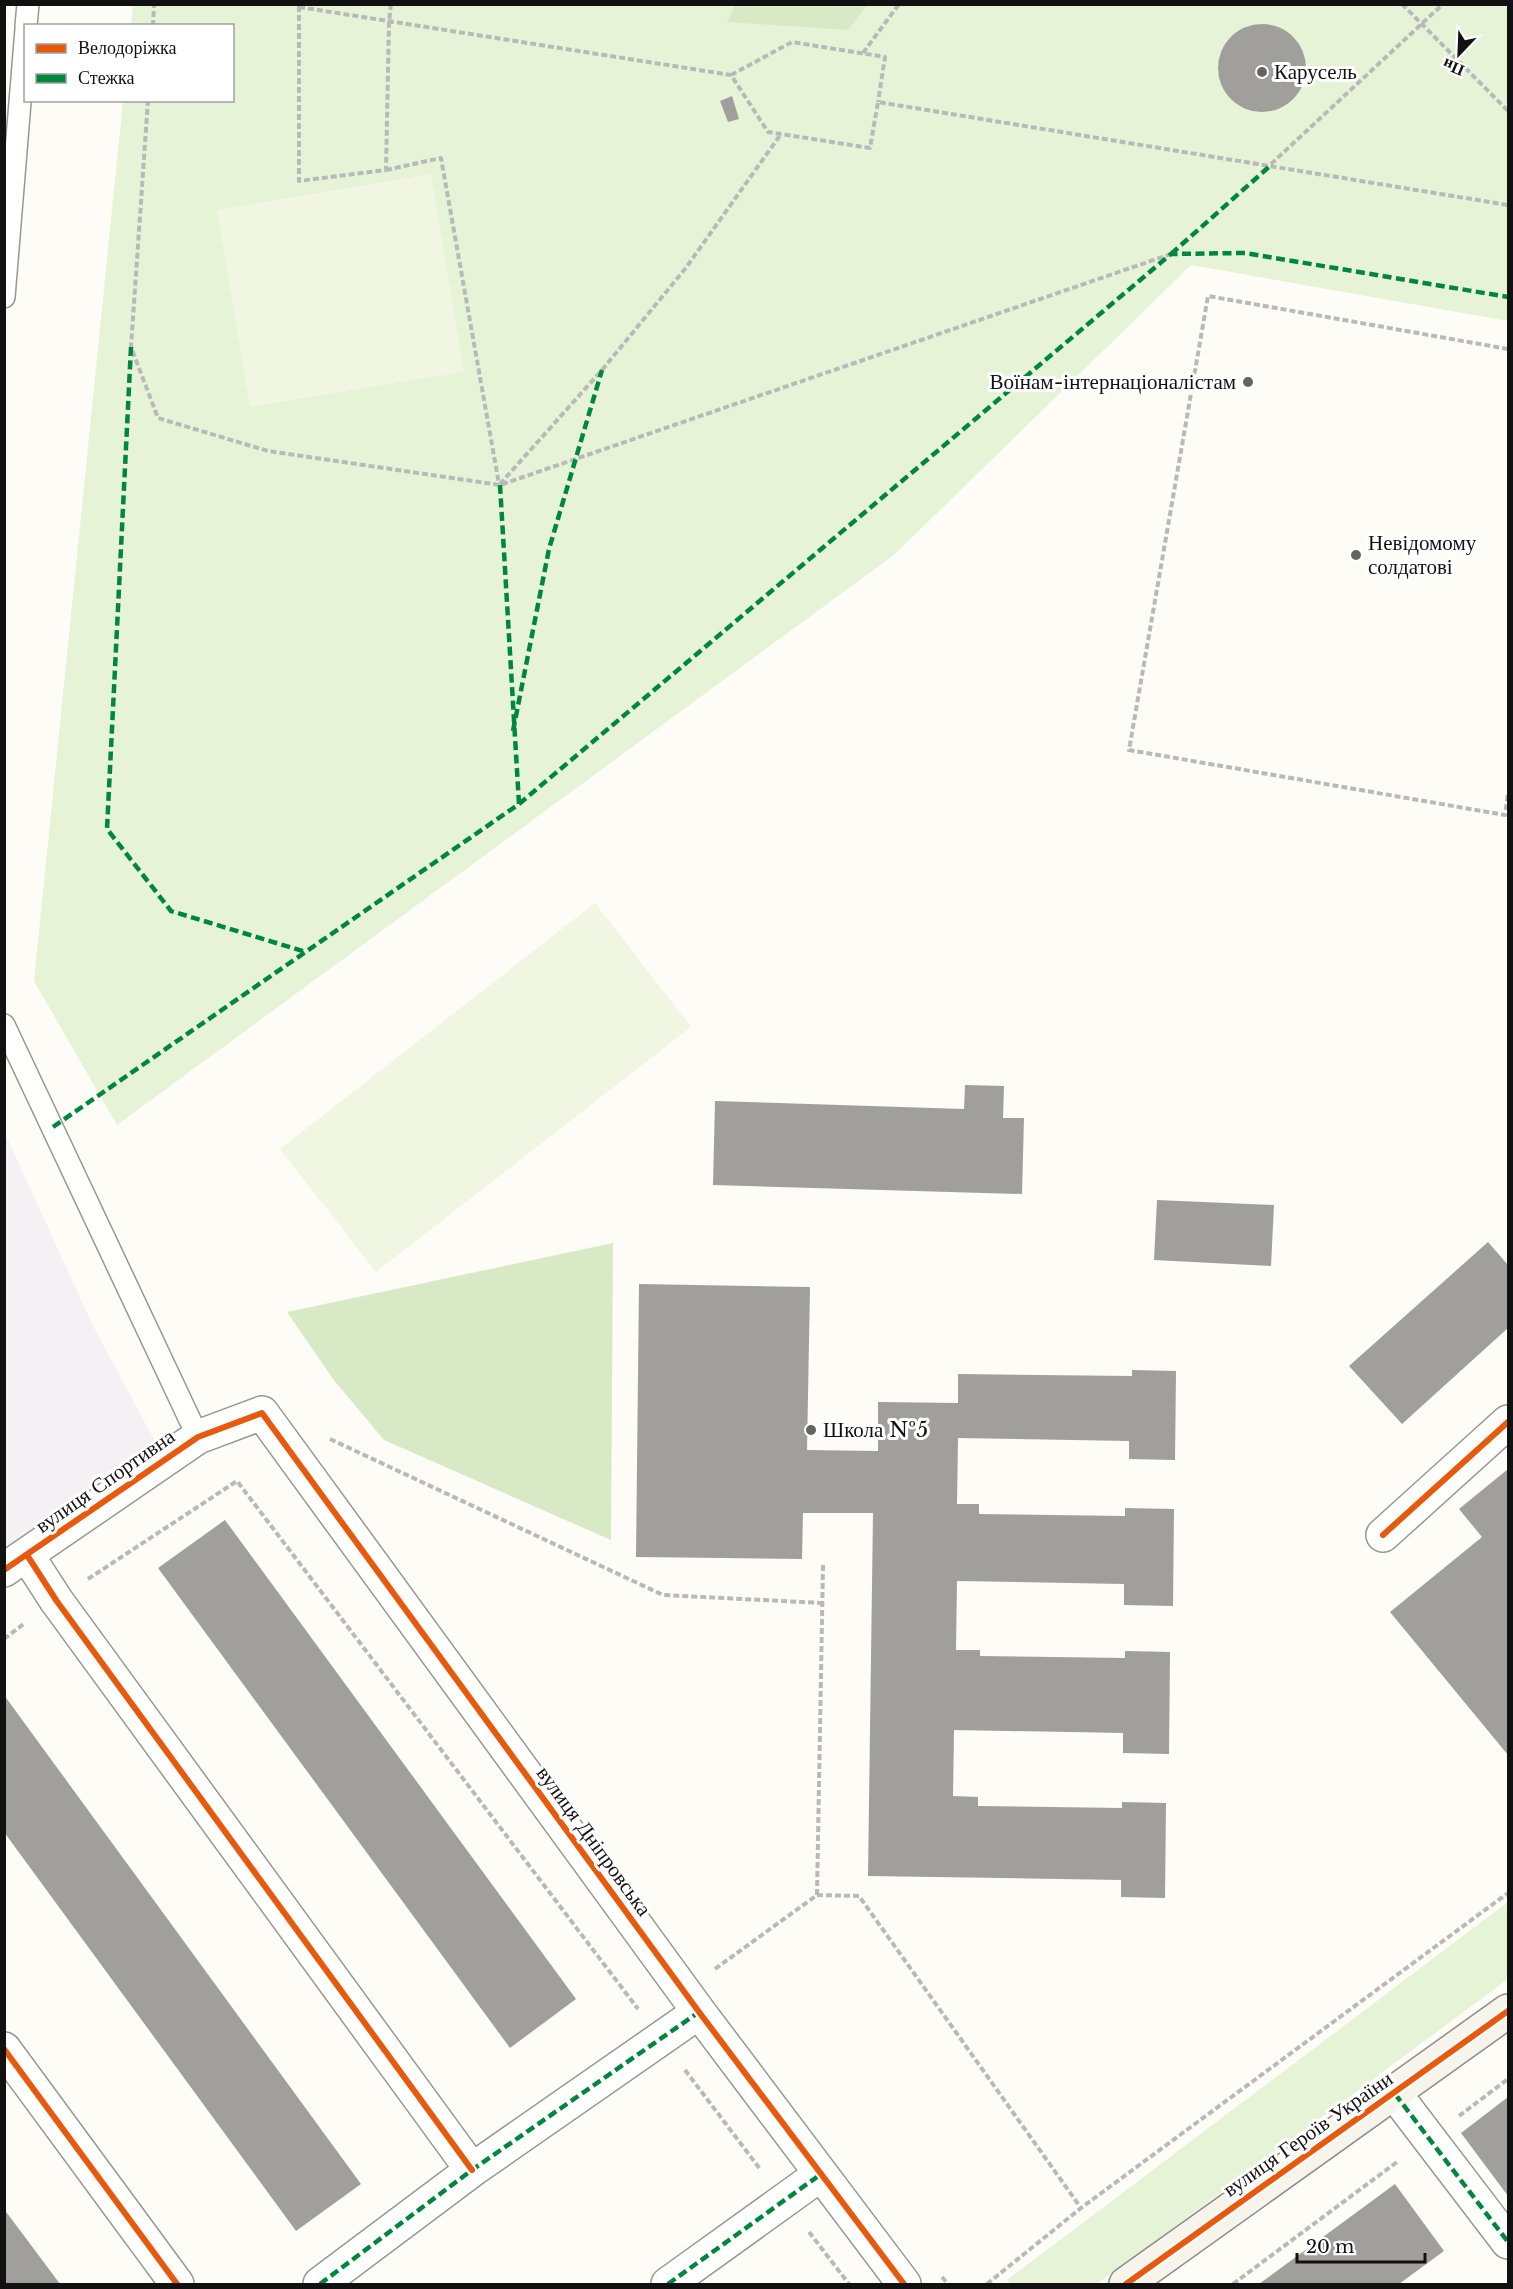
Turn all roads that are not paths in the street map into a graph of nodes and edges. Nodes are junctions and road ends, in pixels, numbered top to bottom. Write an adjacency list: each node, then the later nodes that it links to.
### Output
1 (28, 4): 2 (lane)
2 (26, 24)
3 (24, 52): 4 (lane)
4 (4, 297)
5 (4, 1024): 8 (lane)
6 (262, 1413): 8 (street, вулиця Спортивна); 12 (street, вулиця Дніпровська)
7 (1509, 1422): 9 (street)
8 (198, 1437): 10 (street, вулиця Спортивна)
9 (1383, 1534)
10 (16, 1563): 15 (street)
11 (1509, 2011): 14 (street, вулиця Героїв України)
12 (699, 2012): 15 (street); 16 (street, вулиця Дніпровська)
13 (4, 2049): 18 (street)
14 (1395, 2094): 17 (street); 22 (street, вулиця Героїв України)
15 (471, 2170): 19 (street)
16 (821, 2174): 20 (street); 21 (street, вулиця Дніпровська)
17 (1509, 2242)
18 (177, 2284)
19 (320, 2284)
20 (668, 2284)
21 (904, 2284)
22 (1126, 2284)

